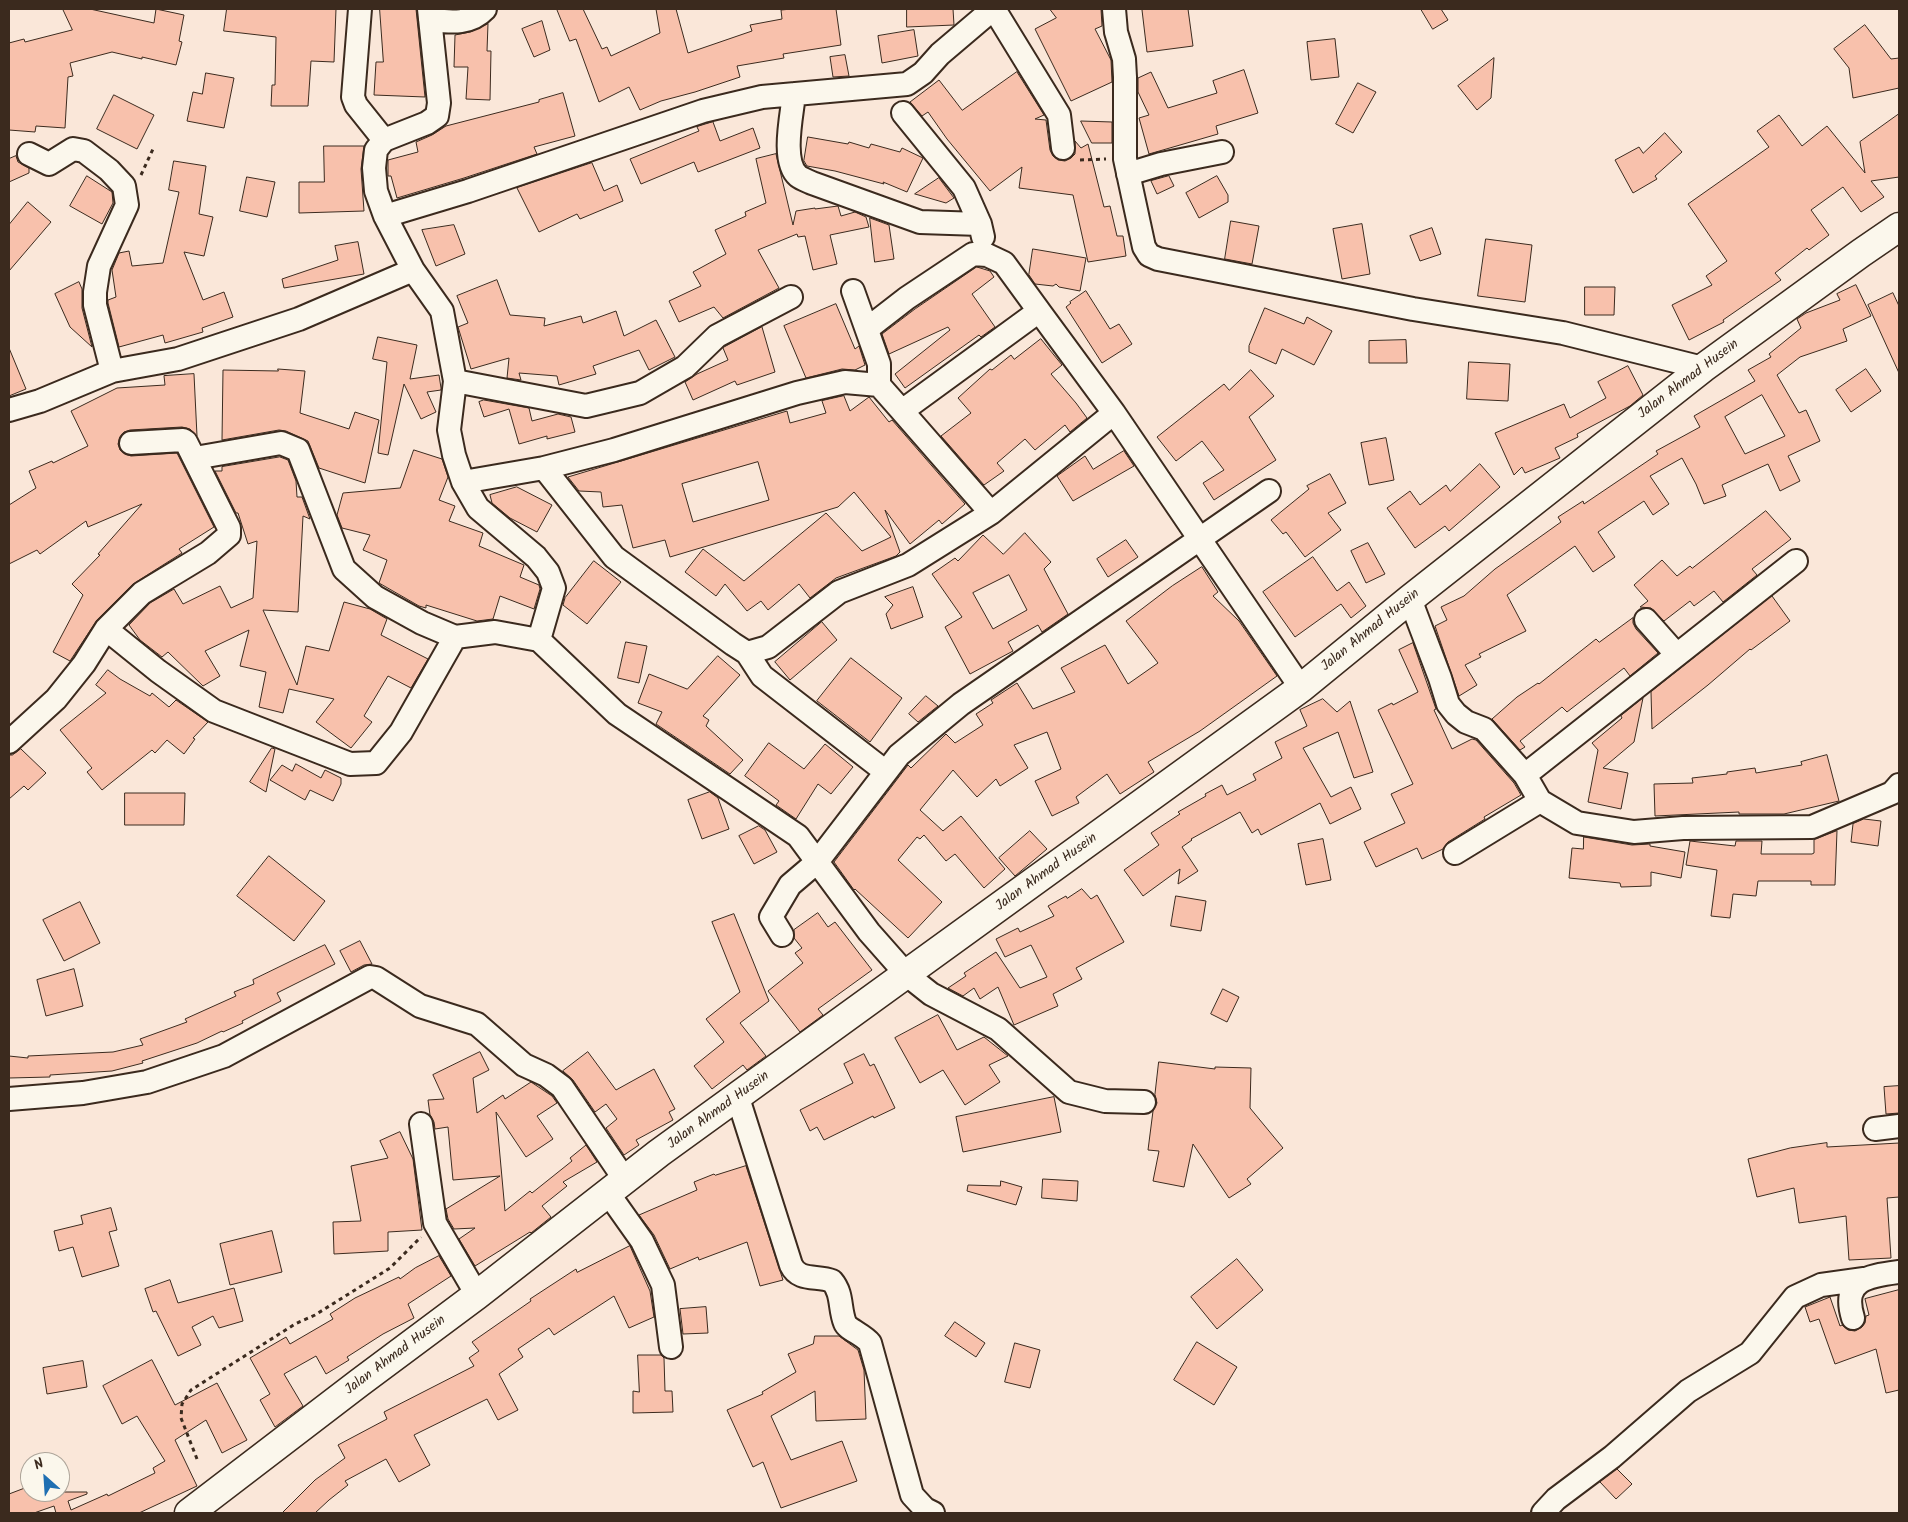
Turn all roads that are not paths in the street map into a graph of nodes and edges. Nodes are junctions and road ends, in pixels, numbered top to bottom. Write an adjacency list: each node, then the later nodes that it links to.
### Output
1 (360, 9): 8 (street)
2 (485, 9): 5 (street)
3 (993, 9): 6 (street); 9 (street)
4 (1114, 9): 12 (street)
5 (430, 14): 8 (street)
6 (794, 94): 13 (street); 14 (street)
7 (903, 113): 14 (street)
8 (384, 140): 13 (street)
9 (1063, 148)
10 (1222, 152): 12 (street)
11 (29, 154): 23 (street)
12 (1127, 166): 22 (street)
13 (384, 216): 17 (street)
14 (980, 224): 16 (street)
15 (1899, 227): 22 (main road, Jalan Ahmad Husein)
16 (986, 255): 20 (street); 21 (street)
17 (413, 270): 23 (street); 24 (street)
18 (853, 291): 21 (street)
19 (791, 297): 24 (street)
20 (1039, 311): 27 (street); 28 (street)
21 (867, 329): 25 (street)
22 (1702, 368): 37 (main road, Jalan Ahmad Husein)
23 (112, 372): 26 (street)
24 (455, 381): 32 (street)
25 (879, 385): 27 (street); 31 (street)
26 (9, 410)
27 (902, 411): 34 (street)
28 (1114, 413): 34 (street); 35 (street)
29 (131, 443): 30 (street)
30 (195, 458): 39 (street); 40 (street)
31 (544, 468): 32 (street); 42 (street)
32 (463, 482): 41 (street)
33 (1269, 491): 35 (street)
34 (991, 512): 42 (street)
35 (1201, 539): 44 (street); 46 (street)
36 (1796, 561): 43 (street)
37 (1410, 599): 44 (main road, Jalan Ahmad Husein); 47 (street)
38 (1646, 620): 43 (street)
39 (106, 629): 40 (street); 45 (street)
40 (455, 637): 41 (street)
41 (539, 640): 51 (street)
42 (747, 653): 46 (street)
43 (1677, 655): 47 (street)
44 (1301, 688): 53 (main road, Jalan Ahmad Husein)
45 (9, 742)
46 (886, 772): 51 (street)
47 (1525, 775): 49 (street)
48 (1899, 785): 49 (street)
49 (1540, 800): 50 (street)
50 (1455, 853)
51 (817, 862): 52 (street); 53 (street)
52 (782, 935)
53 (907, 975): 54 (main road, Jalan Ahmad Husein); 56 (street)
54 (738, 1098): 60 (main road, Jalan Ahmad Husein); 67 (street)
55 (9, 1099): 60 (street)
56 (1144, 1102)
57 (421, 1124): 63 (street)
58 (1899, 1126): 59 (street)
59 (1875, 1129)
60 (617, 1187): 63 (main road, Jalan Ahmad Husein); 65 (street)
61 (1899, 1272): 62 (street)
62 (1864, 1279): 64 (street); 68 (street)
63 (478, 1296): 66 (main road, Jalan Ahmad Husein)
64 (1854, 1318)
65 (671, 1347)
66 (189, 1513)
67 (933, 1513)
68 (1543, 1513)

